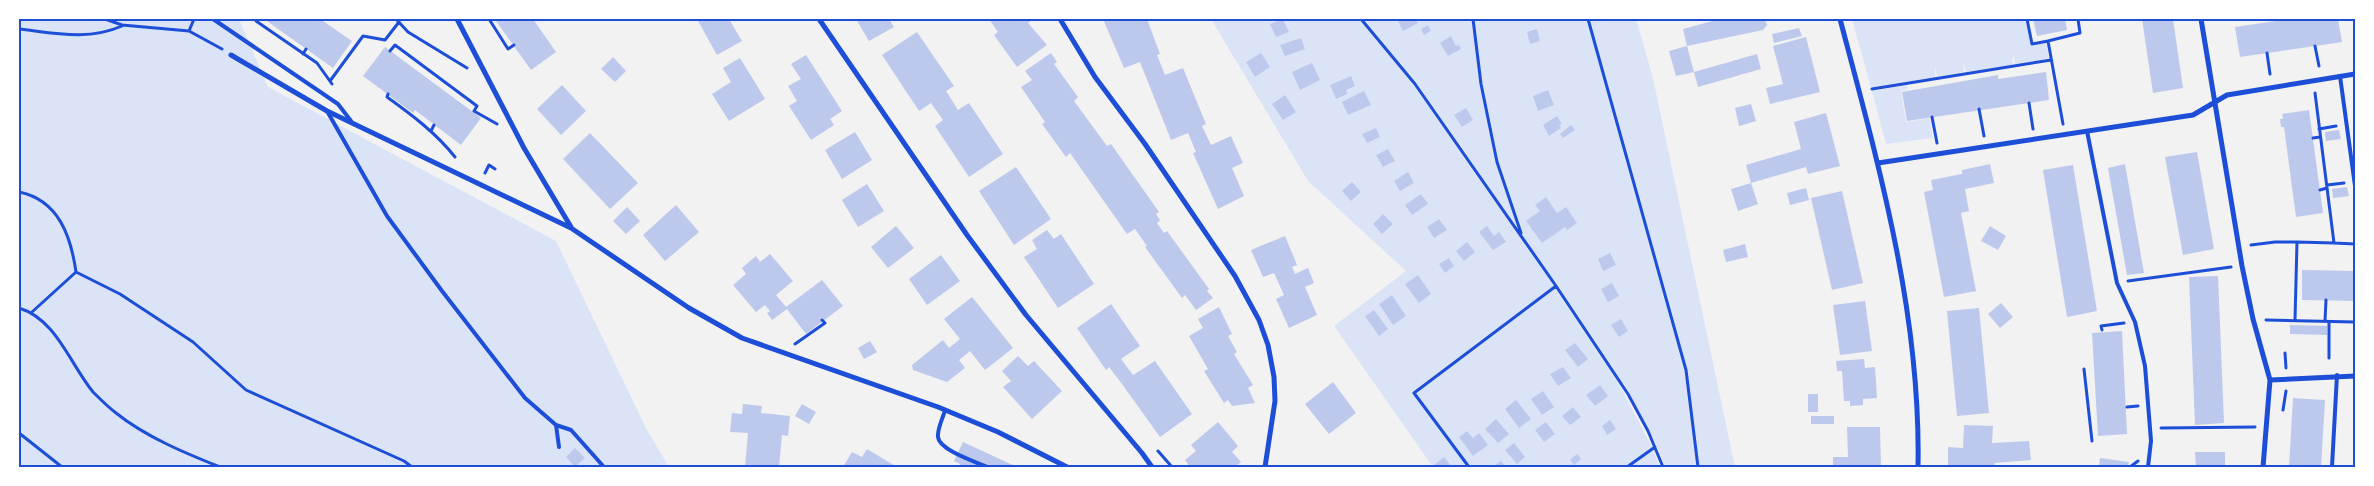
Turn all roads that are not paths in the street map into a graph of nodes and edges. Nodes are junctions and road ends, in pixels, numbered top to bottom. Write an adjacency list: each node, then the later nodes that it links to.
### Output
1 (213, 19): 12 (lane)
2 (457, 19): 16 (street)
3 (819, 19): 26 (street)
4 (1060, 19): 27 (street)
5 (1840, 19): 14 (street)
6 (2201, 19): 10 (street)
7 (231, 55): 11 (street)
8 (2355, 74): 9 (street)
9 (2340, 76): 10 (street); 15 (lane)
10 (2214, 103): 13 (street); 19 (street)
11 (327, 111): 12 (street); 21 (lane)
12 (352, 123): 16 (street)
13 (2087, 131): 14 (street); 29 (lane)
14 (1878, 163): 28 (street)
15 (2355, 186)
16 (571, 228): 20 (street)
17 (2337, 376): 18 (street); 19 (street); 31 (lane)
18 (2355, 376)
19 (2270, 380): 30 (street)
20 (945, 410): 24 (lane); 25 (street)
21 (556, 426): 22 (lane); 23 (lane)
22 (559, 447)
23 (604, 467)
24 (988, 467)
25 (1067, 467)
26 (1152, 467)
27 (1265, 467)
28 (1918, 467)
29 (2148, 467)
30 (2263, 467)
31 (2332, 467)

